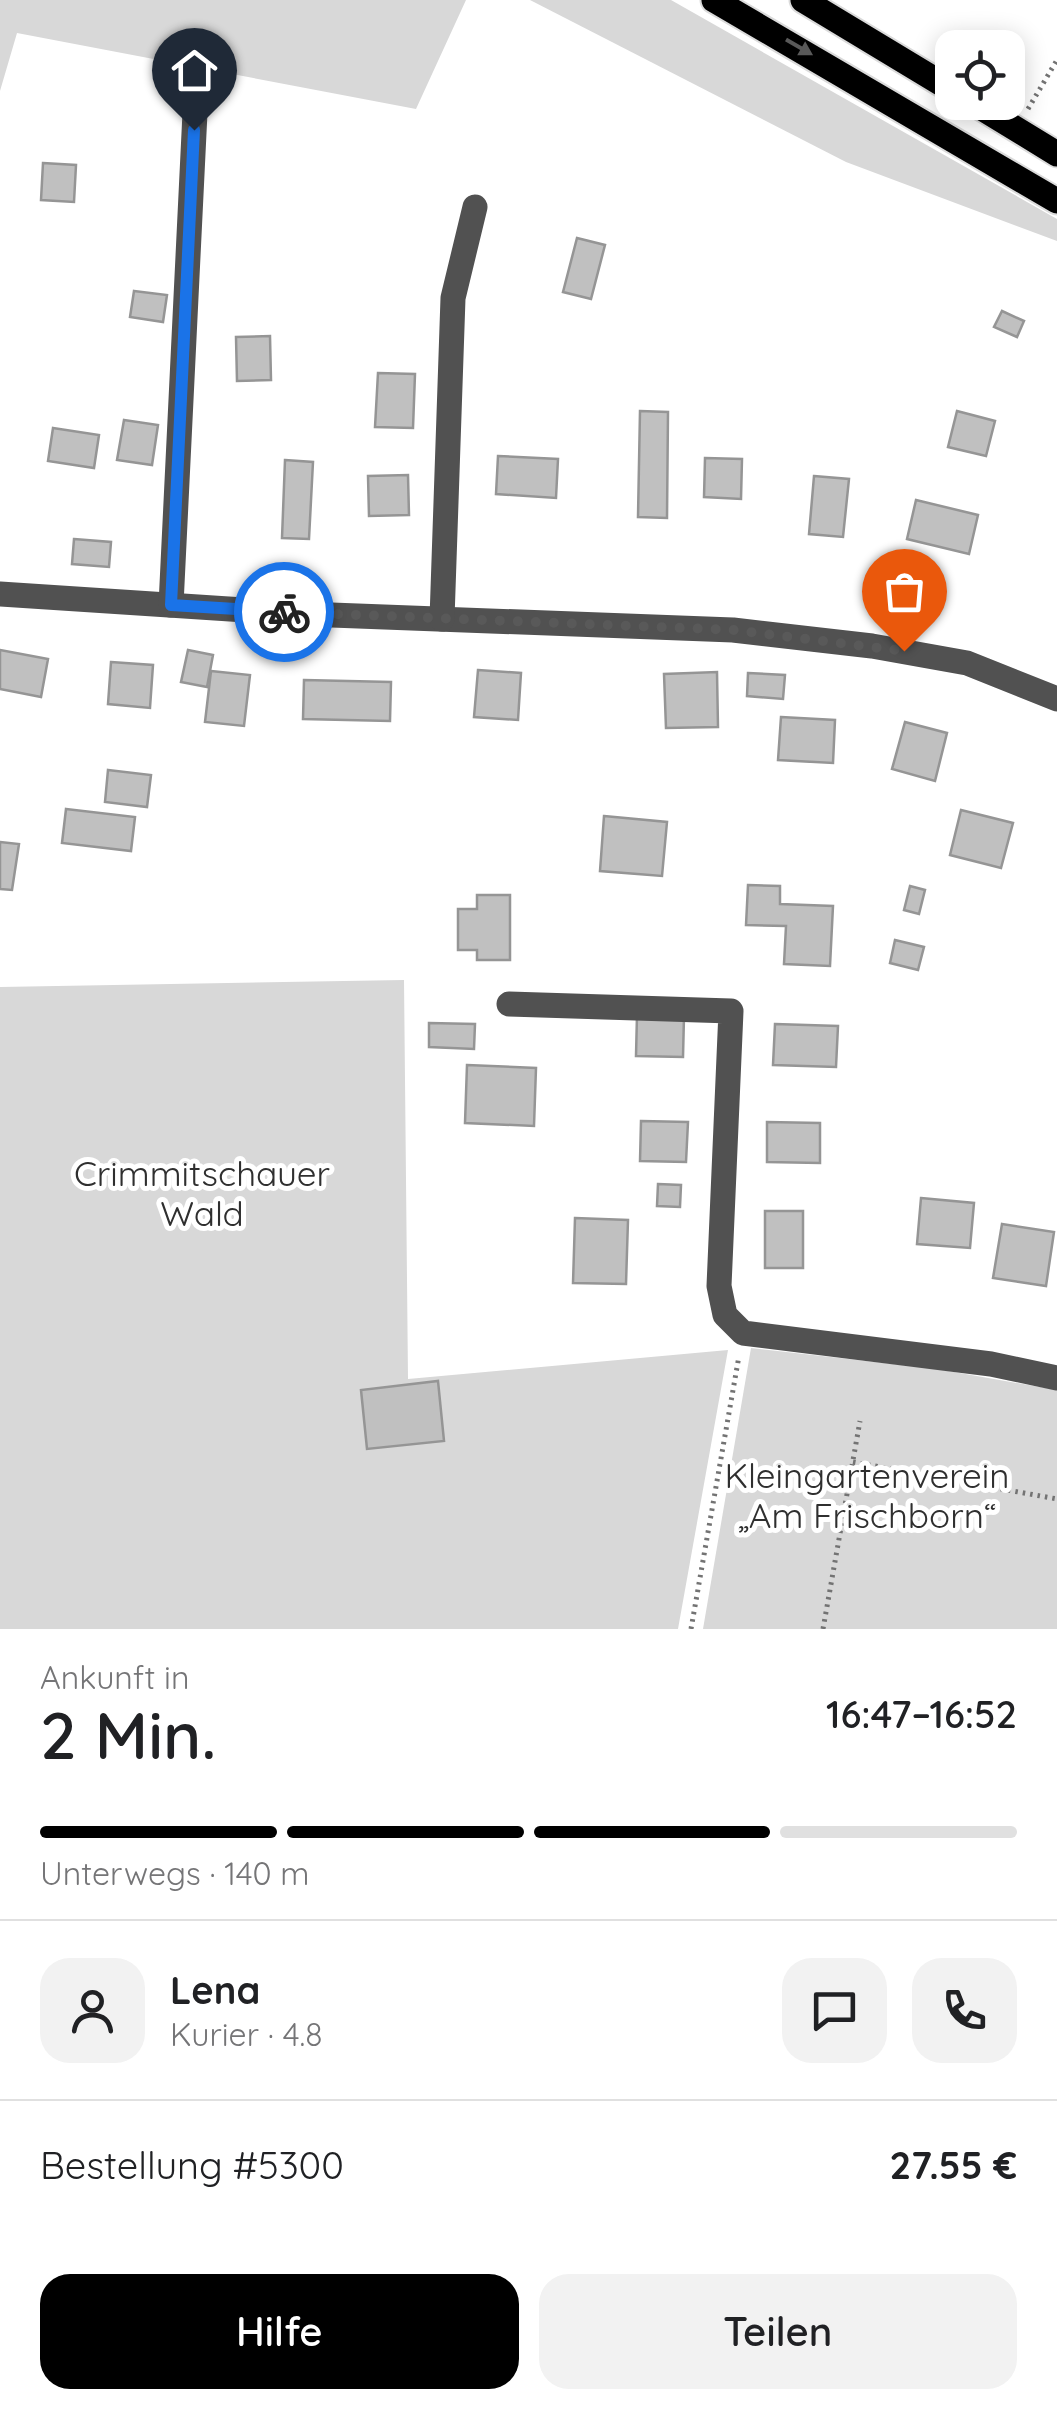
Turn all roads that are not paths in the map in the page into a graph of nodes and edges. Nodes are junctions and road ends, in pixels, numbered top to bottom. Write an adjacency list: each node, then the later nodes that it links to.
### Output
1 (714, 0): 7 (main road, one-way to 7)
2 (803, 0): 3 (main road)
3 (935, 80)
4 (196, 92): 10 (street)
5 (1000, 120): 6 (main road)
6 (1057, 154)
7 (1057, 201)
8 (475, 207): 11 (street)
9 (0, 594): 10 (street)
10 (171, 605): 11 (street)
11 (442, 618): 12 (street)
12 (1057, 699)
13 (509, 1004): 14 (street)
14 (1057, 1378)

